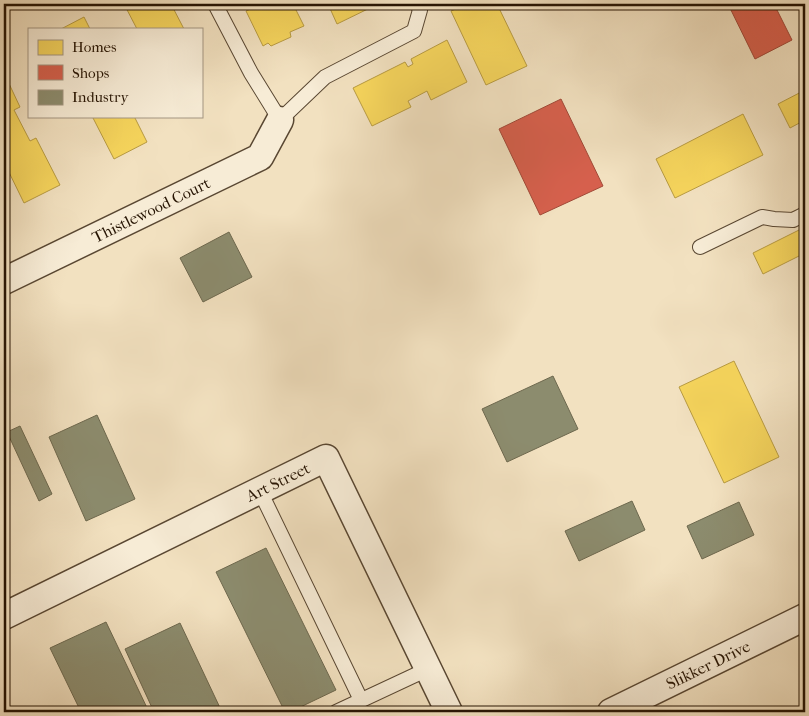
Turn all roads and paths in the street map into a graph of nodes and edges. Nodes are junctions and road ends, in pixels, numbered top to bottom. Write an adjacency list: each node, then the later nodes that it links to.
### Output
1 (215, 4): 3 (lane)
2 (417, 4): 3 (lane)
3 (280, 120): 6 (street, Thistlewood Court)
4 (805, 214): 5 (lane)
5 (700, 247)
6 (4, 281)
7 (260, 491): 8 (street, Art Street); 10 (street, Art Street); 11 (lane)
8 (4, 616)
9 (805, 617): 14 (street, Slikker Drive)
10 (428, 669): 11 (lane); 13 (street, Art Street)
11 (361, 700): 12 (lane)
12 (336, 712)
13 (449, 712)
14 (611, 712)

